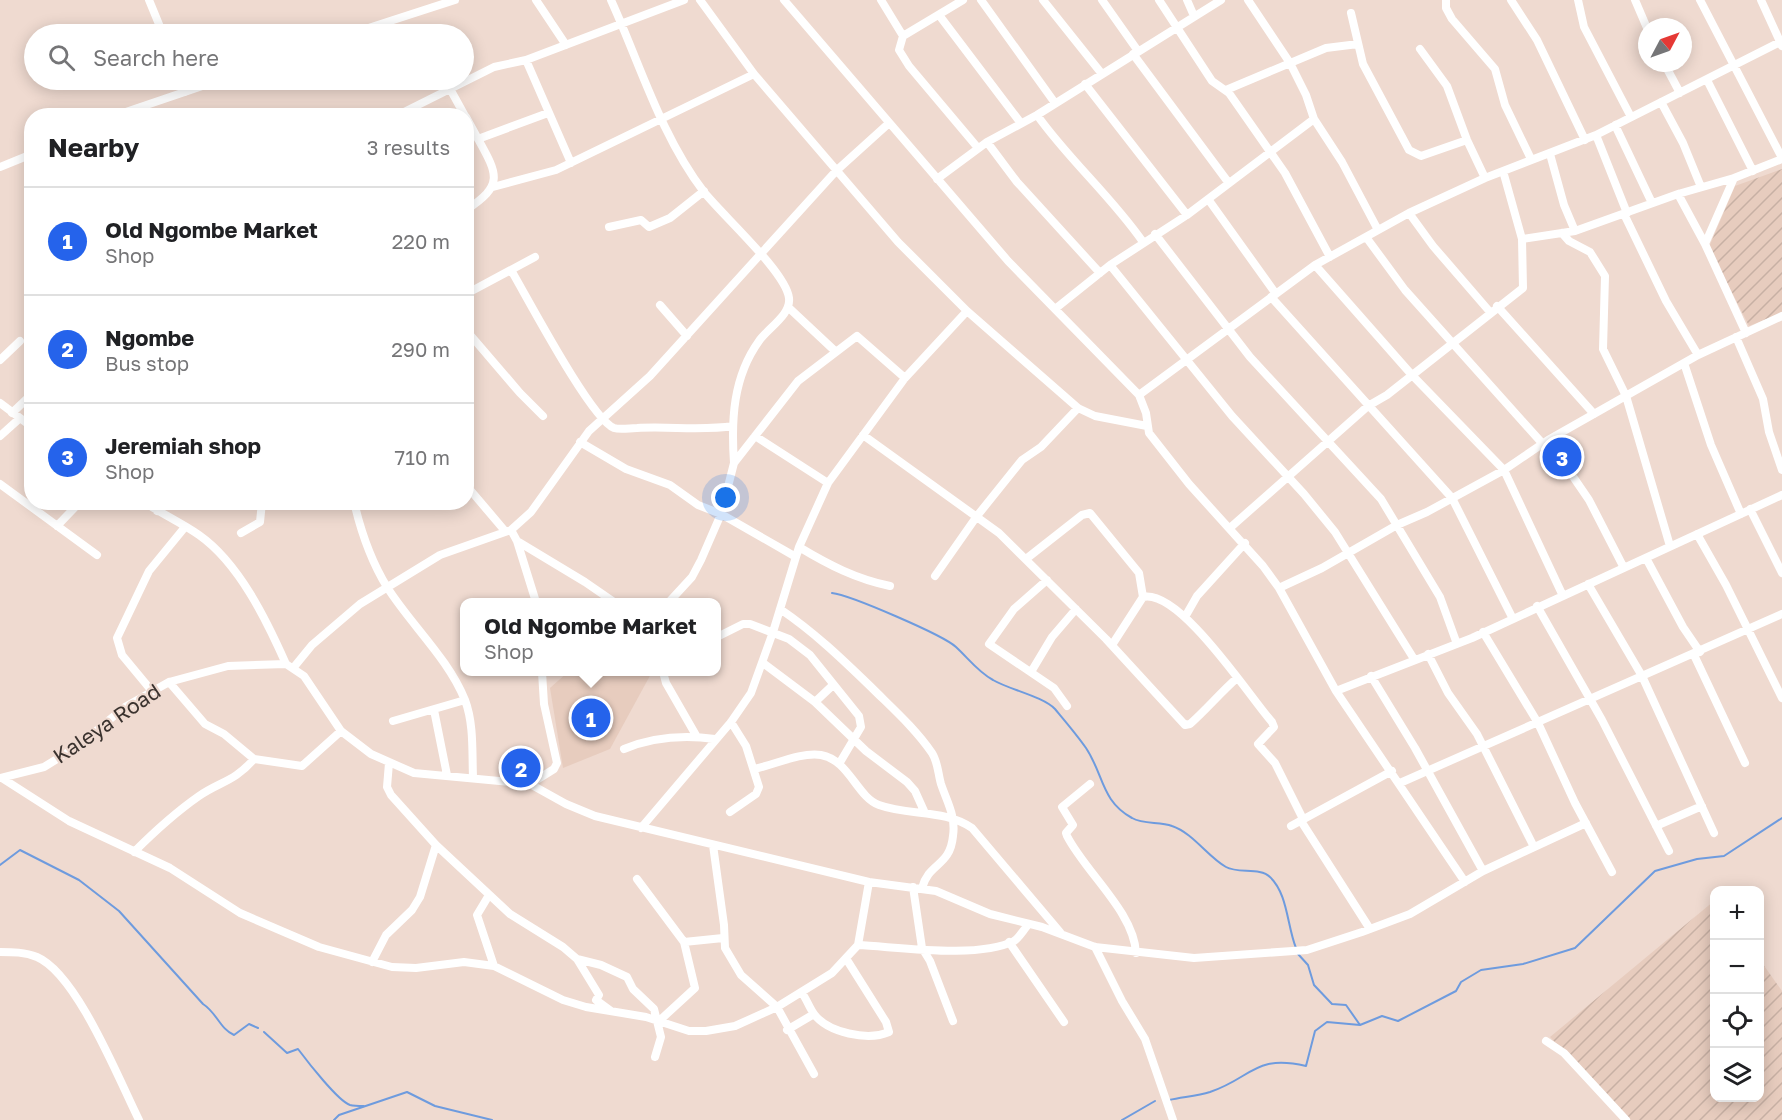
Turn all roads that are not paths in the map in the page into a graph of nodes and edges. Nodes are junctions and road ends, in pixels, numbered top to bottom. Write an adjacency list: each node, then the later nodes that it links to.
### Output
1 (150, 0): 29 (street)
2 (455, 0): 30 (street)
3 (536, 0): 35 (street)
4 (611, 0): 28 (street)
5 (684, 0): 28 (street)
6 (700, 0): 42 (street)
7 (784, 0): 64 (street)
8 (881, 0): 32 (street)
9 (963, 0): 23 (street)
10 (981, 0): 54 (street)
11 (1043, 0): 43 (street)
12 (1101, 0): 37 (street)
13 (1159, 0): 31 (street)
14 (1187, 0): 26 (street)
15 (1221, 0): 26 (street)
16 (1248, 0): 39 (street)
17 (1446, 0): 77 (street)
18 (1511, 0): 70 (street)
19 (1578, 0): 60 (street)
20 (1635, 0): 27 (street)
21 (1700, 0): 40 (street)
22 (1761, 0): 33 (street)
23 (949, 3): 25 (street)
24 (1351, 13): 34 (street)
25 (939, 15): 32 (street); 63 (street)
26 (1194, 16): 31 (street)
27 (1643, 18)
28 (621, 23): 35 (street); 62 (street)
29 (159, 24)
30 (381, 24)
31 (1175, 27): 37 (street); 50 (street)
32 (903, 36): 72 (street)
33 (1781, 43): 40 (street)
34 (1359, 44): 39 (street); 69 (street)
35 (566, 45): 38 (street)
36 (1420, 49): 69 (street)
37 (1136, 52): 43 (street); 86 (street)
38 (526, 60): 44 (street); 58 (street)
39 (1290, 63): 50 (street); 61 (street)
40 (1734, 66): 45 (street); 76 (street)
41 (1669, 72): 52 (street)
42 (754, 74): 62 (street); 80 (street)
43 (1102, 74): 46 (street)
44 (474, 75)
45 (1707, 80): 52 (street); 82 (street)
46 (1085, 84): 54 (street); 96 (street)
47 (191, 90): 51 (street)
48 (444, 90): 56 (street)
49 (451, 90): 57 (street)
50 (1226, 90): 73 (street)
51 (185, 92): 55 (street)
52 (1680, 93): 53 (street)
53 (1661, 102): 60 (street); 88 (street)
54 (1056, 103): 59 (street)
55 (141, 108)
56 (411, 108)
57 (461, 108)
58 (548, 113): 68 (street); 78 (street)
59 (1037, 115): 63 (street); 104 (street)
60 (1631, 117): 65 (street)
61 (1314, 119): 73 (street); 98 (street)
62 (663, 120): 78 (street); 89 (street)
63 (1020, 122): 71 (street)
64 (888, 124): 80 (street); 85 (street)
65 (1615, 125): 67 (street); 92 (street)
66 (474, 131): 68 (street)
67 (1596, 135): 70 (street); 95 (street)
68 (478, 139): 87 (street)
69 (1467, 140): 83 (street)
70 (1585, 140): 74 (street)
71 (987, 142): 72 (street); 112 (street)
72 (978, 148): 85 (street)
73 (1269, 151): 86 (street); 108 (street)
74 (1550, 154): 77 (street); 99 (street)
75 (24, 157): 79 (street)
76 (1782, 158): 82 (street)
77 (1531, 159): 81 (street)
78 (571, 163): 87 (street)
79 (0, 167)
80 (836, 171): 106 (street); 119 (street)
81 (1503, 171): 83 (street); 103 (street)
82 (1753, 171): 84 (street)
83 (1485, 178): 94 (street)
84 (1734, 178): 88 (street); 105 (street)
85 (937, 179): 117 (street)
86 (1228, 182): 91 (street)
87 (493, 187): 93 (street)
88 (1701, 187): 90 (street)
89 (704, 191): 97 (street); 106 (street)
90 (1678, 194): 92 (street); 105 (street)
91 (1208, 199): 96 (street); 114 (street)
92 (1652, 203): 95 (street)
93 (474, 205)
94 (1409, 213): 98 (street); 118 (street)
95 (1626, 214): 99 (street); 129 (street)
96 (1186, 215): 101 (street)
97 (609, 227)
98 (1378, 230): 102 (street)
99 (1575, 231): 100 (street)
100 (1562, 233): 103 (street); 136 (street)
101 (1155, 234): 104 (street); 121 (street)
102 (1366, 237): 108 (street); 127 (street)
103 (1522, 238): 118 (street)
104 (1143, 242): 109 (street)
105 (1705, 244): 122 (street)
106 (761, 255): 116 (street); 123 (street)
107 (535, 257): 111 (street)
108 (1330, 257): 110 (street)
109 (1110, 265): 112 (street); 131 (street)
110 (1315, 266): 114 (street); 133 (street)
111 (511, 270): 113 (street); 144 (street)
112 (1100, 273): 117 (street)
113 (474, 290)
114 (1274, 296): 121 (street); 139 (street)
115 (660, 305): 123 (street)
116 (788, 307): 128 (street); 146 (street)
117 (1055, 309): 135 (street)
118 (1494, 309): 127 (street); 141 (street)
119 (967, 311): 134 (street); 140 (street)
120 (1782, 317): 122 (street)
121 (1228, 329): 131 (street); 153 (street)
122 (1746, 333): 124 (street)
123 (687, 336): 144 (street)
124 (1737, 337): 129 (street); 156 (street)
125 (474, 339): 143 (street)
126 (20, 341): 130 (street)
127 (1452, 343): 133 (street); 151 (street)
128 (835, 351): 134 (street); 150 (street)
129 (1698, 355): 132 (street)
130 (0, 360)
131 (1186, 362): 135 (street); 157 (street)
132 (1684, 363): 136 (street); 169 (street)
133 (1411, 374): 139 (street); 155 (street)
134 (905, 378): 148 (street)
135 (1139, 395): 147 (street)
136 (1626, 396): 141 (street); 181 (street)
137 (0, 403): 142 (street)
138 (24, 405): 142 (street)
139 (1368, 406): 153 (street); 162 (street)
140 (1078, 408): 147 (street); 171 (street)
141 (1594, 414): 151 (street)
142 (16, 416): 145 (street); 149 (street)
143 (543, 416)
144 (601, 419): 146 (street); 152 (street)
145 (24, 422)
146 (733, 426): 154 (street)
147 (1147, 426): 175 (street)
148 (863, 435): 158 (street); 171 (street)
149 (0, 436)
150 (754, 436): 154 (street); 158 (street)
151 (1545, 441): 155 (street); 188 (street)
152 (580, 442): 170 (street); 176 (street)
153 (1328, 442): 157 (street); 172 (street)
154 (734, 463): 170 (street)
155 (1504, 470): 162 (street); 196 (street)
156 (1782, 470)
157 (1288, 478): 175 (street); 183 (street)
158 (828, 483): 182 (street)
159 (0, 484): 163 (street)
160 (474, 494): 176 (street)
161 (1782, 495): 169 (street)
162 (1452, 498): 172 (street); 206 (street)
163 (24, 502)
164 (35, 510): 173 (street)
165 (72, 510): 173 (street)
166 (261, 510): 177 (street)
167 (356, 510): 194 (street)
168 (157, 511): 174 (street)
169 (1746, 511): 178 (street); 189 (street)
170 (721, 514): 185 (street); 200 (street)
171 (977, 516): 187 (street); 190 (street)
172 (1396, 525): 183 (street); 211 (street)
173 (57, 526): 184 (street)
174 (185, 527): 217 (street); 226 (street)
175 (1231, 527): 180 (street)
176 (508, 531): 179 (street); 194 (street)
177 (241, 533)
178 (1697, 534): 181 (street); 207 (street)
179 (517, 542): 198 (street); 199 (street)
180 (1245, 543): 195 (street); 205 (street)
181 (1670, 546): 186 (street)
182 (799, 547): 185 (street); 193 (street)
183 (1347, 553): 195 (street); 215 (street)
184 (97, 555)
185 (796, 557): 202 (street)
186 (1646, 558): 188 (street); 214 (street)
187 (1026, 559): 191 (street); 197 (street)
188 (1624, 568): 192 (street)
189 (1782, 573)
190 (935, 576)
191 (1047, 580): 203 (street); 218 (street)
192 (1588, 584): 196 (street); 222 (street)
193 (890, 586)
194 (387, 587): 217 (street); 230 (street)
195 (1279, 588): 227 (street)
196 (1563, 596): 201 (street)
197 (1143, 597): 205 (street); 212 (street)
198 (534, 598)
199 (607, 598)
200 (673, 598)
201 (1537, 606): 206 (street); 228 (street)
202 (780, 609): 208 (street); 259 (street)
203 (1076, 609): 212 (street); 218 (street)
204 (1782, 614): 207 (street)
205 (1185, 617): 223 (street)
206 (1513, 619): 209 (street)
207 (1749, 630): 214 (street); 229 (street)
208 (773, 632): 210 (street); 216 (street); 225 (street)
209 (1483, 632): 211 (street); 236 (street)
210 (721, 635)
211 (1457, 644): 213 (street)
212 (1112, 645): 223 (street)
213 (1428, 654): 215 (street); 241 (street)
214 (1697, 654): 222 (street); 245 (street)
215 (1414, 659): 221 (street)
216 (763, 663): 231 (street); 235 (street)
217 (290, 665): 224 (street, Kaleya Road); 237 (street)
218 (1031, 672): 232 (street)
219 (542, 676): 254 (street)
220 (664, 676): 238 (street)
221 (1371, 676): 227 (street); 249 (street)
222 (1642, 676): 228 (street); 256 (street)
223 (1237, 678): 260 (street)
224 (170, 682): 226 (street, Kaleya Road); 243 (street)
225 (833, 685): 231 (street); 239 (street)
226 (151, 690): 252 (street, Kaleya Road)
227 (1336, 691): 248 (street)
228 (1588, 698): 236 (street); 263 (street)
229 (1782, 698)
230 (465, 700): 233 (street); 251 (street)
231 (815, 702): 239 (street)
232 (1067, 706)
233 (434, 710): 234 (street); 250 (street)
234 (393, 721)
235 (731, 722): 240 (street); 247 (street)
236 (1538, 723): 241 (street); 261 (street)
237 (340, 731): 243 (street); 244 (street)
238 (696, 737): 240 (street); 242 (street)
239 (853, 738): 246 (street); 257 (street)
240 (715, 740): 264 (street)
241 (1483, 748): 249 (street); 268 (street)
242 (624, 749)
243 (254, 759): 270 (street)
244 (389, 763): 250 (street); 266 (street)
245 (1745, 763)
246 (839, 764): 247 (street); 257 (street)
247 (754, 769): 258 (street)
248 (1392, 771): 253 (street); 260 (street)
249 (1428, 772): 253 (street); 271 (street)
250 (447, 775): 251 (street)
251 (472, 777): 254 (street)
252 (1, 778): 270 (street)
253 (1400, 783): 275 (street)
254 (530, 784): 264 (street)
255 (1090, 784): 288 (street)
256 (1702, 806): 263 (street); 265 (street)
257 (924, 811): 259 (street)
258 (730, 812)
259 (953, 820): 276 (street); 280 (street)
260 (1302, 820): 262 (street); 279 (street)
261 (1586, 823): 268 (street); 272 (street)
262 (1291, 826)
263 (1656, 826): 269 (street)
264 (641, 828): 267 (street)
265 (1714, 833)
266 (436, 845): 277 (street); 291 (street)
267 (713, 846): 274 (street); 281 (street)
268 (1534, 847): 271 (street)
269 (1669, 851)
270 (134, 852): 291 (street)
271 (1483, 871): 275 (street)
272 (1612, 872)
273 (637, 879): 282 (street)
274 (869, 882): 276 (street); 284 (street)
275 (1465, 882): 279 (street)
276 (917, 888): 278 (street); 286 (street)
277 (489, 895): 289 (street); 292 (street)
278 (1029, 924): 280 (street); 283 (street)
279 (1370, 929): 288 (street)
280 (1062, 935): 285 (street)
281 (723, 938): 282 (street); 294 (street)
282 (684, 942): 298 (street)
283 (1009, 942): 286 (street); 299 (street)
284 (858, 945): 286 (street); 290 (street)
285 (1095, 947): 288 (street); 305 (street)
286 (921, 948): 297 (street)
287 (0, 952): 304 (street)
288 (1137, 953)
289 (578, 959): 295 (street); 298 (street)
290 (847, 960): 293 (street); 296 (street)
291 (372, 962): 292 (street)
292 (494, 966): 295 (street)
293 (802, 993): 294 (street); 296 (street)
294 (777, 1007): 298 (street); 300 (street)
295 (614, 1013): 298 (street)
296 (814, 1014): 300 (street)
297 (953, 1021)
298 (658, 1022): 302 (street)
299 (1064, 1022)
300 (787, 1029): 303 (street)
301 (1546, 1041): 306 (street)
302 (655, 1057)
303 (814, 1074)
304 (139, 1120)
305 (1173, 1120)
306 (1626, 1120)

